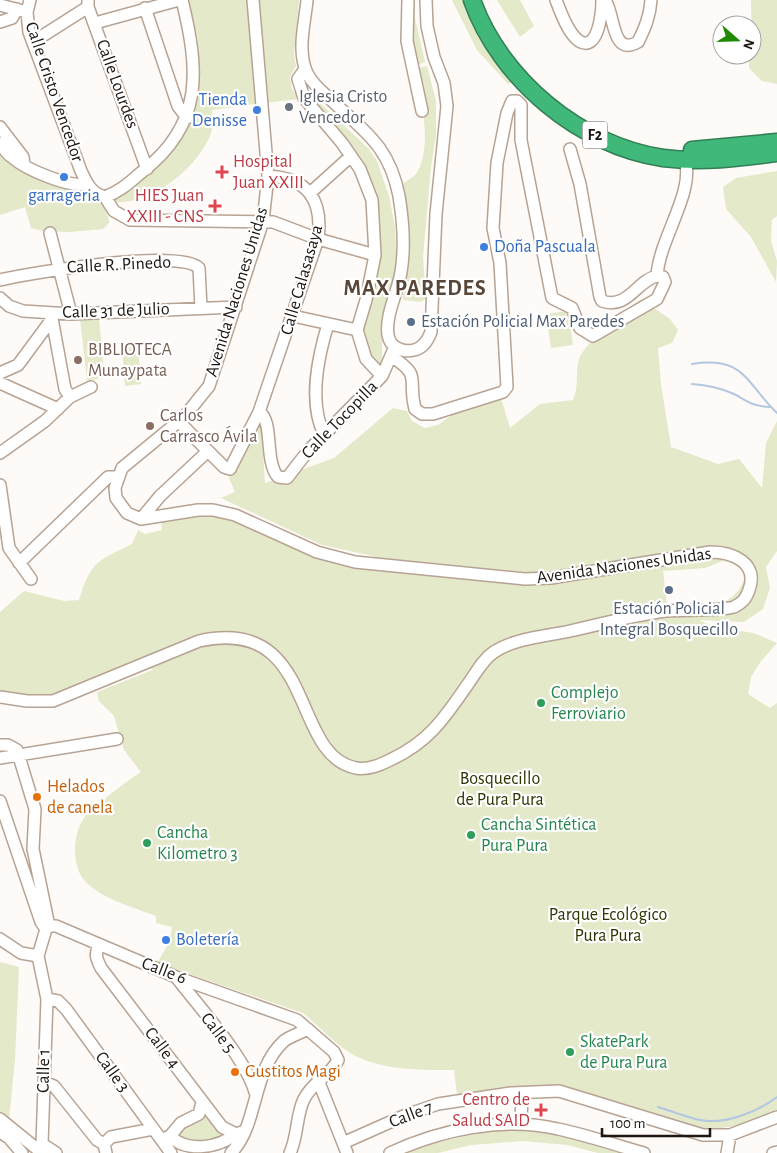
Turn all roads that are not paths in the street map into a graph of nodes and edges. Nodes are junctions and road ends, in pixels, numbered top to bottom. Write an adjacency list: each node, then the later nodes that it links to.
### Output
1 (30, 0): 15 (street, Calle Cristo Vencedor)
2 (181, 0): 14 (street); 21 (street)
3 (253, 0): 31 (street, Avenida Naciones Unidas)
4 (307, 0): 19 (street)
5 (408, 0): 20 (street)
6 (426, 0): 50 (street)
7 (472, 0): 28 (highway, F2)
8 (479, 0): 23 (highway, F2)
9 (556, 0): 10 (street)
10 (603, 0): 11 (street)
11 (651, 0)
12 (88, 3): 17 (street, Calle Lourdes); 18 (street)
13 (0, 5): 15 (street)
14 (145, 8): 17 (street); 21 (street)
15 (22, 10): 16 (street); 18 (street, Calle Cristo Vencedor)
16 (0, 22)
17 (95, 23): 30 (street, Calle Lourdes)
18 (33, 42): 32 (street, Calle Cristo Vencedor)
19 (305, 69): 27 (street); 50 (street)
20 (422, 111)
21 (187, 118): 30 (street)
22 (0, 127): 29 (street)
23 (777, 142)
24 (0, 143): 29 (street)
25 (570, 149): 40 (street)
26 (777, 153): 28 (highway, F2)
27 (351, 156): 33 (street); 38 (street)
28 (685, 160): 40 (street)
29 (24, 165): 32 (street)
30 (147, 168): 34 (street)
31 (268, 176): 33 (street); 35 (street, Avenida Naciones Unidas)
32 (87, 184): 34 (street)
33 (310, 192): 37 (street, Calle Calasasaya)
34 (105, 197): 35 (street)
35 (263, 221): 37 (street); 43 (street, Avenida Naciones Unidas)
36 (50, 233): 39 (street)
37 (318, 239): 38 (street); 47 (street, Calle Calasasaya)
38 (375, 256): 49 (street)
39 (58, 269): 41 (street, Calle R. Pinedo); 44 (street, Calle R. Pinedo); 45 (street)
40 (657, 276): 50 (street)
41 (0, 280)
42 (0, 298): 46 (street, Calle 31 de Julio)
43 (236, 307): 44 (street, Calle 31 de Julio); 58 (street, Avenida Naciones Unidas)
44 (201, 308): 45 (street, Calle 31 de Julio)
45 (70, 314): 46 (street, Calle 31 de Julio)
46 (51, 316): 51 (street); 55 (street)
47 (293, 316): 48 (street); 57 (street, Calle Calasasaya)
48 (328, 324): 49 (street); 59 (street)
49 (357, 330): 52 (street)
50 (392, 351): 52 (street, Calle Tocopilla)
51 (0, 373)
52 (382, 376): 59 (street, Calle Tocopilla)
53 (0, 383): 56 (street)
54 (91, 388): 55 (street)
55 (70, 397): 56 (street)
56 (58, 409): 61 (street)
57 (260, 412): 59 (street, Calle Tocopilla); 60 (street, Calle Calasasaya)
58 (179, 422): 60 (street); 62 (street, Avenida Naciones Unidas)
59 (324, 434)
60 (208, 451): 64 (street)
61 (0, 453)
62 (117, 477): 64 (street); 65 (street, Avenida Naciones Unidas)
63 (0, 485): 65 (street)
64 (140, 519): 67 (street, Avenida Naciones Unidas)
65 (19, 562): 66 (street)
66 (30, 579)
67 (0, 698)
68 (118, 739): 70 (street)
69 (0, 745): 70 (street)
70 (19, 755): 71 (street); 73 (street)
71 (0, 758)
72 (0, 801): 73 (street)
73 (47, 928): 75 (street, Calle 6); 76 (street)
74 (5, 943): 76 (street)
75 (99, 946): 77 (street, Calle 6); 84 (street, Calle 4)
76 (38, 956): 78 (street)
77 (176, 977): 79 (street, Calle 6); 82 (street, Calle 5)
78 (47, 998): 81 (street, Calle 1); 90 (street, Calle 3)
79 (308, 1029): 80 (street, Calle 6); 82 (street)
80 (318, 1080): 94 (street); 100 (street)
81 (44, 1082): 92 (street, Calle 1); 93 (street)
82 (255, 1092): 89 (street)
83 (517, 1093): 87 (street); 91 (street, Calle 7); 94 (street, Calle 7)
84 (202, 1102): 89 (street, Calle 4); 90 (street)
85 (777, 1116): 91 (street)
86 (0, 1119): 92 (street)
87 (522, 1123): 101 (street); 102 (street)
88 (0, 1132): 96 (street)
89 (241, 1132): 90 (street); 99 (street)
90 (161, 1134): 93 (street); 98 (street, Calle 3)
91 (730, 1135): 103 (street)
92 (41, 1148): 97 (street)
93 (105, 1148)
94 (345, 1148)
95 (777, 1152): 104 (street)
96 (22, 1153)
97 (56, 1153)
98 (171, 1153)
99 (231, 1153)
100 (290, 1153)
101 (390, 1153)
102 (644, 1153)
103 (727, 1153)
104 (772, 1153)

